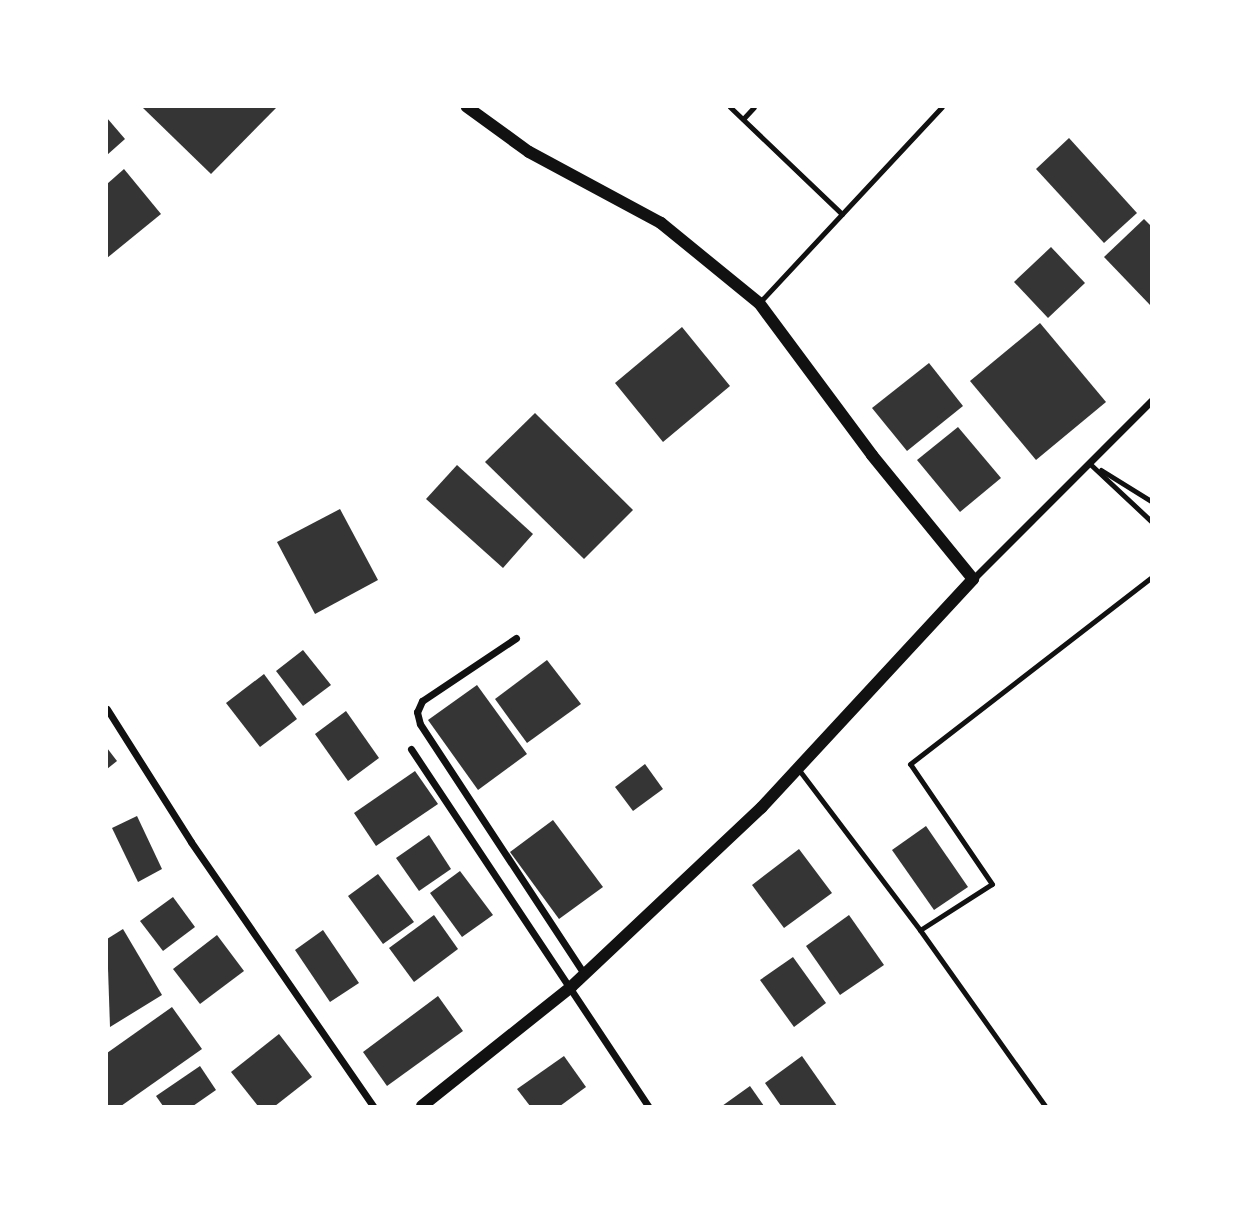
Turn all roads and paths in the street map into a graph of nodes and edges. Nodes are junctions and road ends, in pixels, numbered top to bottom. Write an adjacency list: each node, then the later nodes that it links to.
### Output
1 (467, 107): 7 (street)
2 (730, 107): 5 (lane)
3 (754, 107): 5 (lane)
4 (942, 107): 6 (lane)
5 (743, 119): 6 (lane)
6 (842, 214): 7 (lane)
7 (759, 303): 13 (street)
8 (1151, 401): 9 (street)
9 (1089, 463): 10 (lane); 11 (lane); 13 (street)
10 (1151, 501)
11 (1151, 521)
12 (1151, 578): 18 (lane)
13 (973, 579): 17 (street)
14 (516, 638): 19 (street)
15 (107, 709): 21 (street)
16 (411, 749): 20 (street)
17 (798, 768): 18 (lane); 19 (street)
18 (920, 930): 24 (lane)
19 (584, 974): 20 (street)
20 (571, 987): 22 (street); 23 (street)
21 (373, 1106)
22 (422, 1106)
23 (648, 1106)
24 (1045, 1106)

